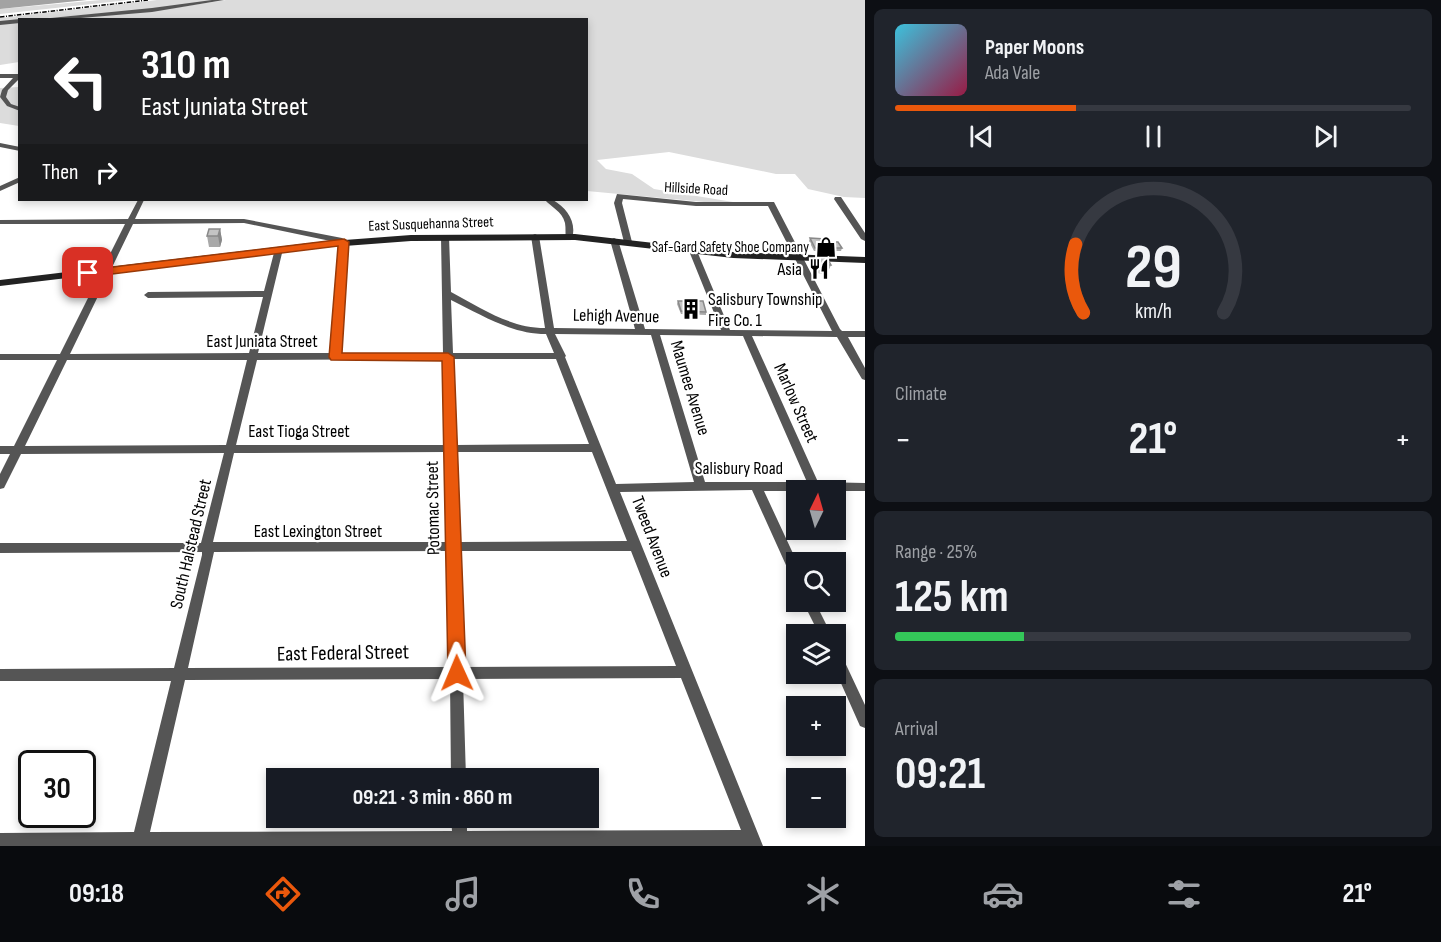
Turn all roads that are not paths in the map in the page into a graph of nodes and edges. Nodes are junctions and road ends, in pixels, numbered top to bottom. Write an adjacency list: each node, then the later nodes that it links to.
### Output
1 (222, 0): 2 (street)
2 (56, 18)
3 (18, 21): 4 (street)
4 (0, 23)
5 (0, 76): 6 (street)
6 (18, 76)
7 (18, 77): 8 (street)
8 (18, 108)
9 (0, 145): 10 (street)
10 (18, 149)
11 (18, 180): 12 (street)
12 (0, 189)
13 (838, 199): 22 (street)
14 (140, 201): 17 (street)
15 (549, 201): 20 (street)
16 (0, 222): 17 (street)
17 (130, 222): 23 (street); 29 (street)
18 (535, 236): 19 (main road, East Susquehanna Street); 20 (main road, East Susquehanna Street); 34 (street, Tweed Avenue)
19 (445, 237): 23 (main road, East Susquehanna Street); 33 (street, Potomac Street)
20 (569, 237): 21 (main road, East Susquehanna Street)
21 (614, 240): 24 (main road, East Susquehanna Street); 35 (street, Maumee Avenue)
22 (865, 240)
23 (344, 242): 25 (main road, East Susquehanna Street); 45 (street)
24 (628, 242): 26 (main road, East Susquehanna Street); 27 (street, Hillside Road)
25 (279, 249): 29 (main road, East Susquehanna Street); 32 (street, South Halstead Street)
26 (693, 251): 27 (main road, East Susquehanna Street); 37 (street)
27 (797, 258): 28 (main road, East Susquehanna Street); 39 (street)
28 (865, 260)
29 (106, 271): 30 (main road, East Susquehanna Street); 43 (street)
30 (0, 283)
31 (148, 294): 32 (street)
32 (268, 294): 44 (street, South Halstead Street)
33 (447, 294): 34 (street, Lehigh Avenue); 46 (street, Potomac Street)
34 (550, 332): 35 (street, Lehigh Avenue); 41 (street, Tweed Avenue)
35 (641, 333): 36 (street, Lehigh Avenue)
36 (655, 333): 37 (street, Lehigh Avenue); 55 (street, Maumee Avenue)
37 (727, 334): 38 (street, Lehigh Avenue)
38 (747, 334): 39 (street, Lehigh Avenue); 53 (street, Marlow Street)
39 (839, 334): 40 (street, Lehigh Avenue); 47 (street)
40 (865, 334)
41 (561, 356): 46 (street, East Juniata Street); 50 (street, Tweed Avenue)
42 (0, 357): 43 (street, East Juniata Street)
43 (63, 357): 44 (street, East Juniata Street); 51 (street)
44 (253, 357): 45 (street, East Juniata Street); 48 (street, South Halstead Street)
45 (335, 357): 46 (street, East Juniata Street)
46 (448, 357): 49 (street, Potomac Street)
47 (865, 376)
48 (231, 448): 49 (street, East Tioga Street); 51 (street, East Tioga Street); 64 (street, South Halstead Street)
49 (452, 448): 50 (street, East Tioga Street); 62 (street, Potomac Street)
50 (597, 448): 60 (street, Tweed Avenue)
51 (18, 449): 52 (street, East Tioga Street); 54 (street)
52 (0, 450)
53 (811, 480)
54 (0, 485)
55 (701, 486): 56 (street, Salisbury Road); 60 (street, Salisbury Road)
56 (756, 486): 57 (street, Salisbury Road); 65 (street)
57 (786, 486)
58 (846, 487): 59 (street, Salisbury Road)
59 (865, 487)
60 (613, 488): 61 (street, Tweed Avenue)
61 (636, 546): 62 (street, East Lexington Street); 66 (street, Tweed Avenue)
62 (453, 547): 64 (street, East Lexington Street); 67 (street, Potomac Street)
63 (0, 548): 64 (street, East Lexington Street)
64 (208, 549): 69 (street, South Halstead Street)
65 (786, 552)
66 (686, 672): 67 (street, East Federal Street); 76 (street, Tweed Avenue)
67 (457, 673): 69 (street, East Federal Street); 72 (street, Potomac Street)
68 (0, 675): 69 (street, East Federal Street)
69 (179, 675): 74 (street, South Halstead Street)
70 (846, 680): 71 (street)
71 (865, 722)
72 (459, 768)
73 (0, 841): 74 (street)
74 (140, 842): 75 (street)
75 (460, 842): 76 (street)
76 (753, 842)

